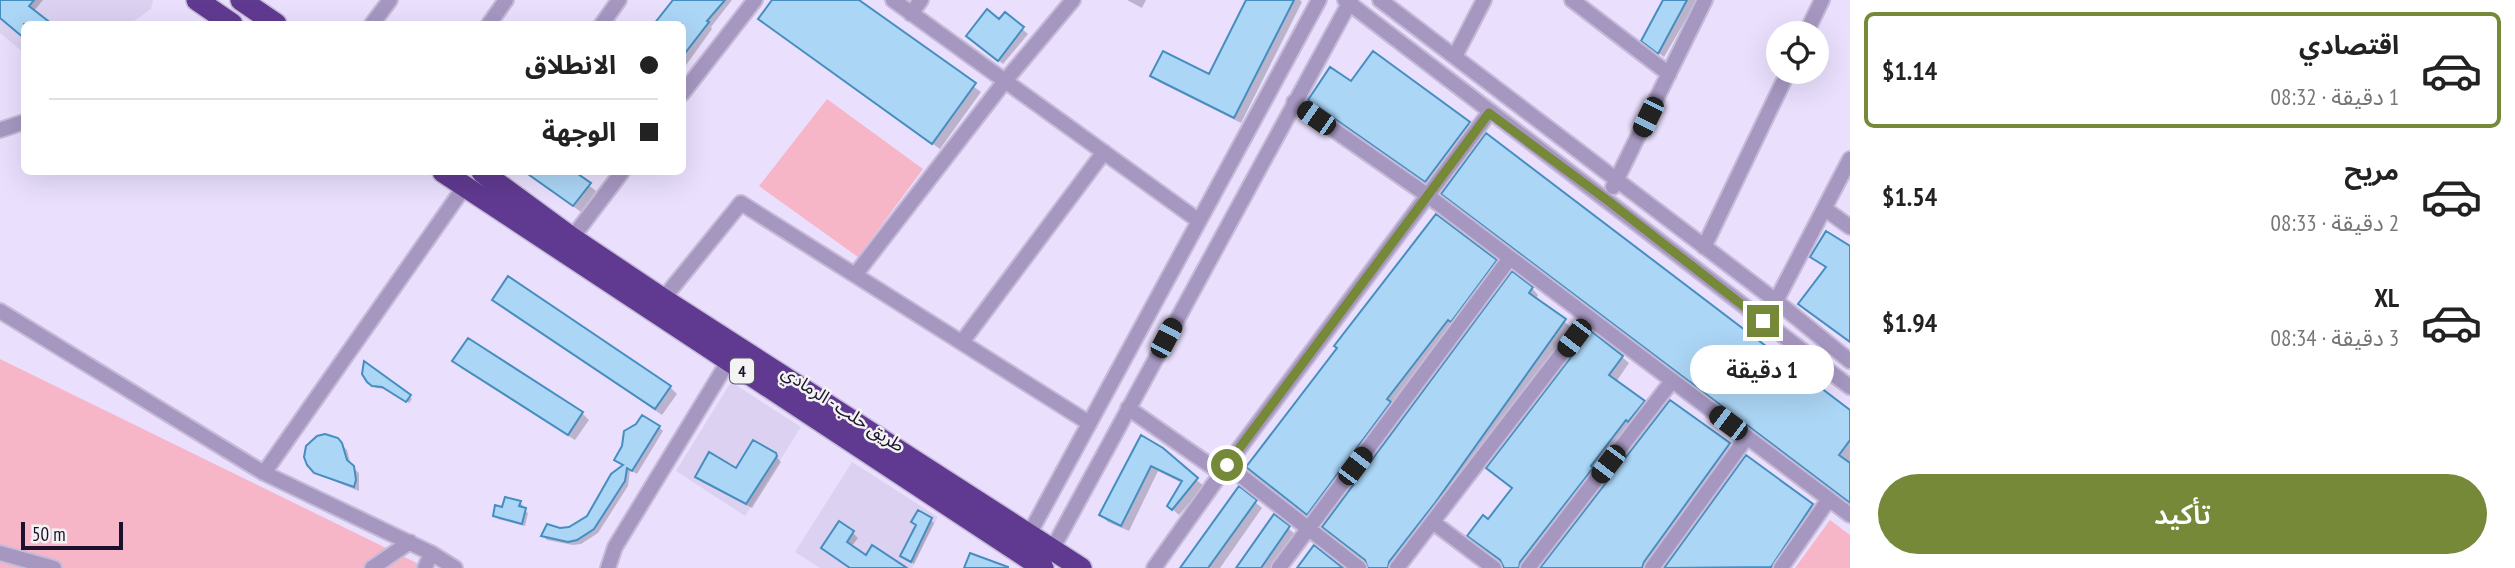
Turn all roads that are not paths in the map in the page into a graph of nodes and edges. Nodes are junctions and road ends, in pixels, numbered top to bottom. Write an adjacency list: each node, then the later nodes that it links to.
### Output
1 (197, 0): 18 (highway)
2 (241, 0): 19 (highway)
3 (390, 0): 20 (street)
4 (506, 0): 21 (street)
5 (619, 0): 22 (street)
6 (755, 0): 28 (street)
7 (892, 0): 17 (street)
8 (921, 0): 17 (street)
9 (1073, 0): 26 (street)
10 (1319, 0): 43 (street)
11 (1380, 0): 24 (street)
12 (1484, 0): 24 (street)
13 (1572, 0): 25 (street)
14 (1705, 0): 25 (street)
15 (1822, 0): 23 (street)
16 (1348, 1): 29 (street); 30 (street)
17 (911, 14): 26 (street)
18 (219, 21)
19 (272, 21)
20 (374, 21)
21 (491, 21)
22 (603, 21)
23 (1812, 21)
24 (1455, 56): 38 (street)
25 (1669, 74): 38 (street)
26 (1006, 81): 33 (street); 48 (street)
27 (1782, 84): 46 (street)
28 (686, 89)
29 (1294, 102): 40 (street); 59 (street)
30 (1489, 113): 40 (street); 41 (street)
31 (21, 123): 32 (street)
32 (0, 130)
33 (1104, 152): 43 (street); 54 (street)
34 (1850, 159): 42 (street)
35 (447, 175): 39 (highway, طريق حلب - الرمادي / 4)
36 (486, 175): 45 (highway, طريق حلب - الرمادي / 4)
37 (620, 175): 45 (street)
38 (1616, 181): 41 (street); 46 (street)
39 (465, 187): 56 (highway, طريق حلب - الرمادي / 4); 63 (street)
40 (1427, 195): 47 (street); 62 (street)
41 (1607, 200): 53 (street)
42 (1825, 209): 44 (street); 50 (street)
43 (1199, 221): 60 (street)
44 (1850, 227)
45 (572, 238): 49 (highway, طريق حلب - الرمادي / 4)
46 (1704, 247): 50 (street)
47 (1510, 258): 52 (street); 67 (street)
48 (855, 275): 49 (street); 54 (street)
49 (663, 299): 69 (highway, طريق حلب - الرمادي / 4)
50 (1776, 301): 53 (street); 55 (street)
51 (0, 311): 63 (street)
52 (1589, 318): 57 (street); 66 (street)
53 (1763, 321): 58 (street)
54 (962, 342): 60 (street)
55 (1850, 361)
56 (728, 362): 69 (highway, طريق حلب - الرمادي / 4); 77 (street)
57 (1672, 381): 61 (street); 84 (street)
58 (1850, 387)
59 (1128, 408): 62 (street); 72 (street)
60 (1089, 424): 69 (street)
61 (1747, 437): 64 (street); 85 (street)
62 (1224, 469): 67 (street); 79 (street)
63 (264, 473): 68 (street)
64 (1829, 499): 65 (street); 86 (street)
65 (1850, 515)
66 (1434, 523): 82 (street); 83 (street)
67 (1308, 529): 80 (street); 81 (street)
68 (410, 542): 71 (street); 74 (street)
69 (1024, 543): 72 (highway, طريق حلب - الرمادي / 4)
70 (0, 553): 73 (street)
71 (431, 553): 75 (street); 76 (street)
72 (1046, 562): 78 (highway, طريق حلب - الرمادي / 4)
73 (54, 568)
74 (372, 568)
75 (425, 568)
76 (455, 568)
77 (608, 568)
78 (1081, 568)
79 (1154, 568)
80 (1279, 568)
81 (1359, 568)
82 (1397, 568)
83 (1494, 568)
84 (1528, 568)
85 (1652, 568)
86 (1781, 568)

